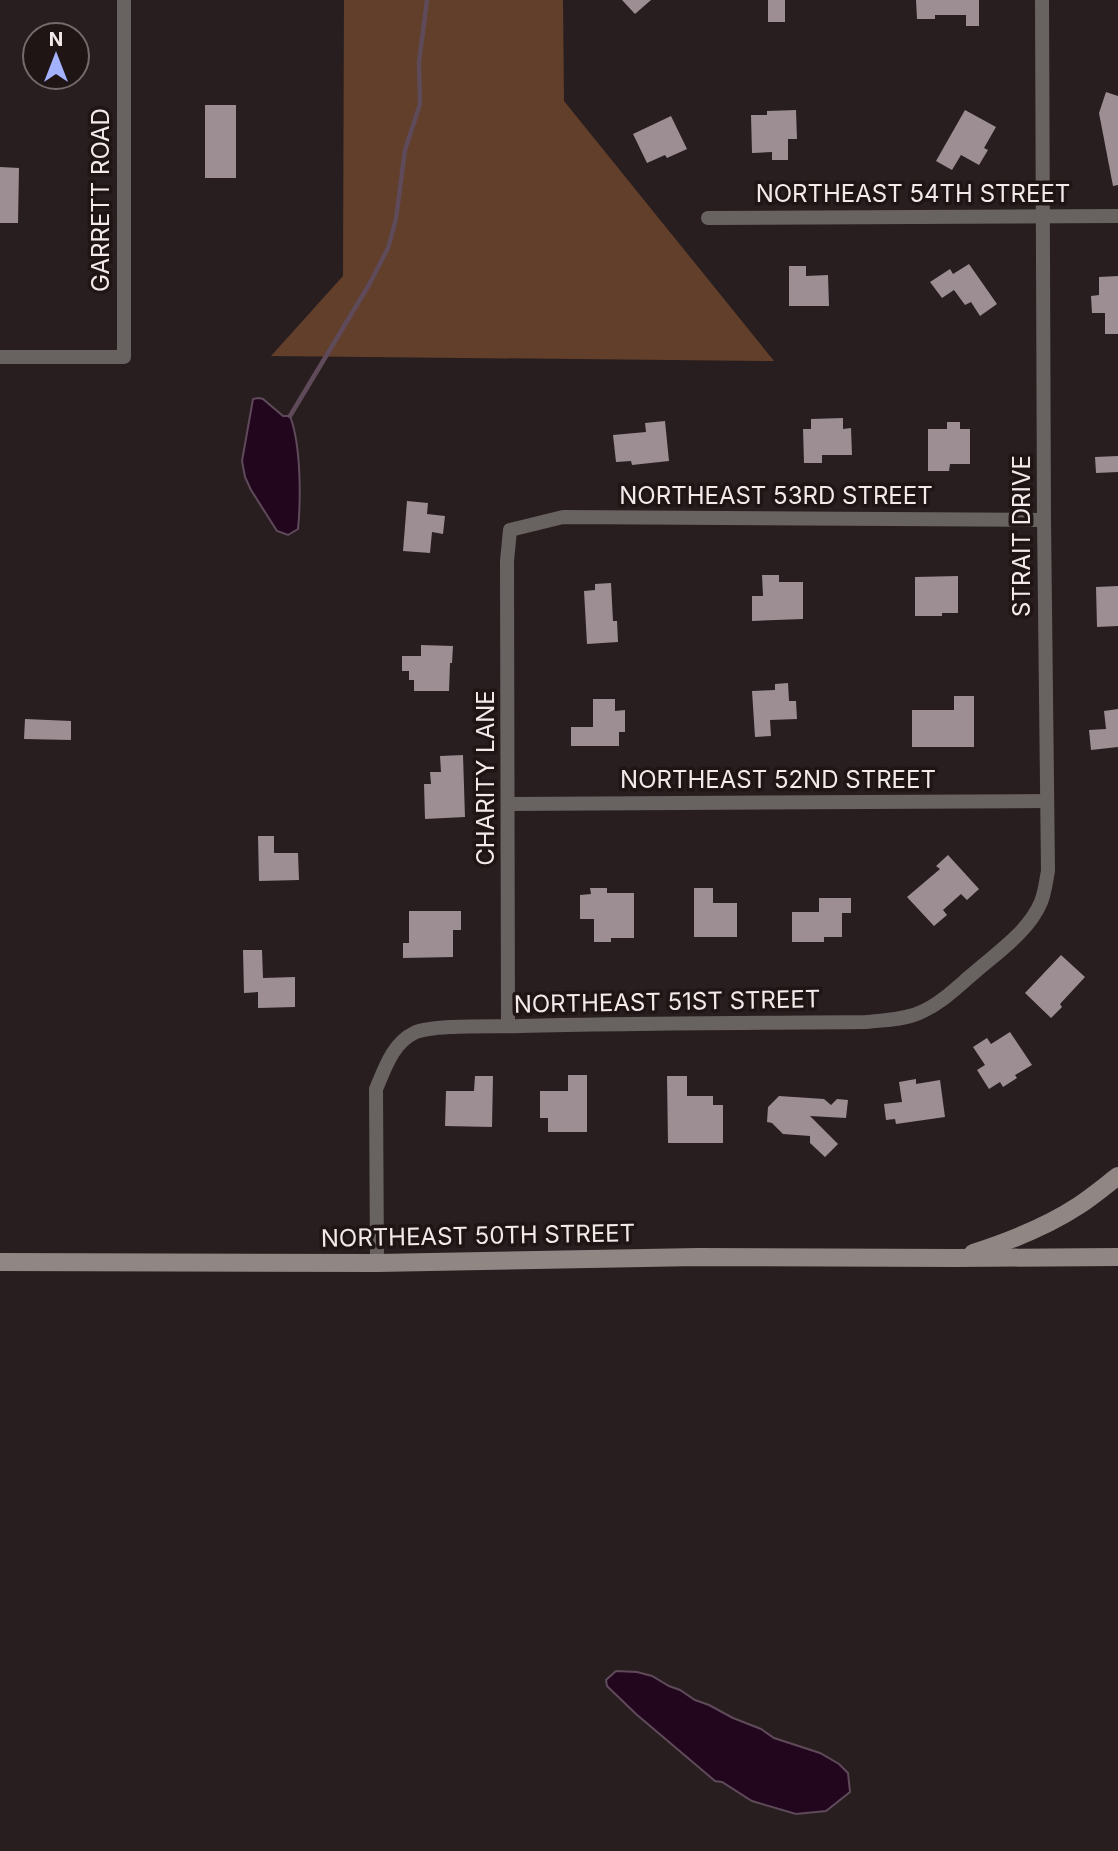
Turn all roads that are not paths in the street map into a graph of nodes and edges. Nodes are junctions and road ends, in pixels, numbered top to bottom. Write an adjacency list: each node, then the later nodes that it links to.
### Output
1 (124, 0): 6 (street, GARRETT ROAD)
2 (1042, 0): 4 (street, STRAIT DRIVE)
3 (1118, 216): 4 (street, NORTHEAST 54TH STREET)
4 (1044, 217): 5 (street, NORTHEAST 54TH STREET); 7 (street, STRAIT DRIVE)
5 (708, 218)
6 (0, 356)
7 (1044, 520): 8 (street, NORTHEAST 53RD STREET); 9 (street, STRAIT DRIVE)
8 (510, 530): 10 (street, CHARITY LANE)
9 (1047, 802): 10 (street, NORTHEAST 52ND STREET); 11 (street, STRAIT DRIVE)
10 (509, 804): 12 (street, CHARITY LANE)
11 (918, 1014): 12 (street, NORTHEAST 51ST STREET)
12 (508, 1027): 17 (street, NORTHEAST 51ST STREET)
13 (1118, 1176): 15 (street, NORTHEAST 50TH STREET)
14 (1118, 1256): 15 (street, NORTHEAST 50TH STREET)
15 (956, 1258): 17 (street, NORTHEAST 50TH STREET)
16 (0, 1262): 17 (street, NORTHEAST 50TH STREET)
17 (377, 1263)

